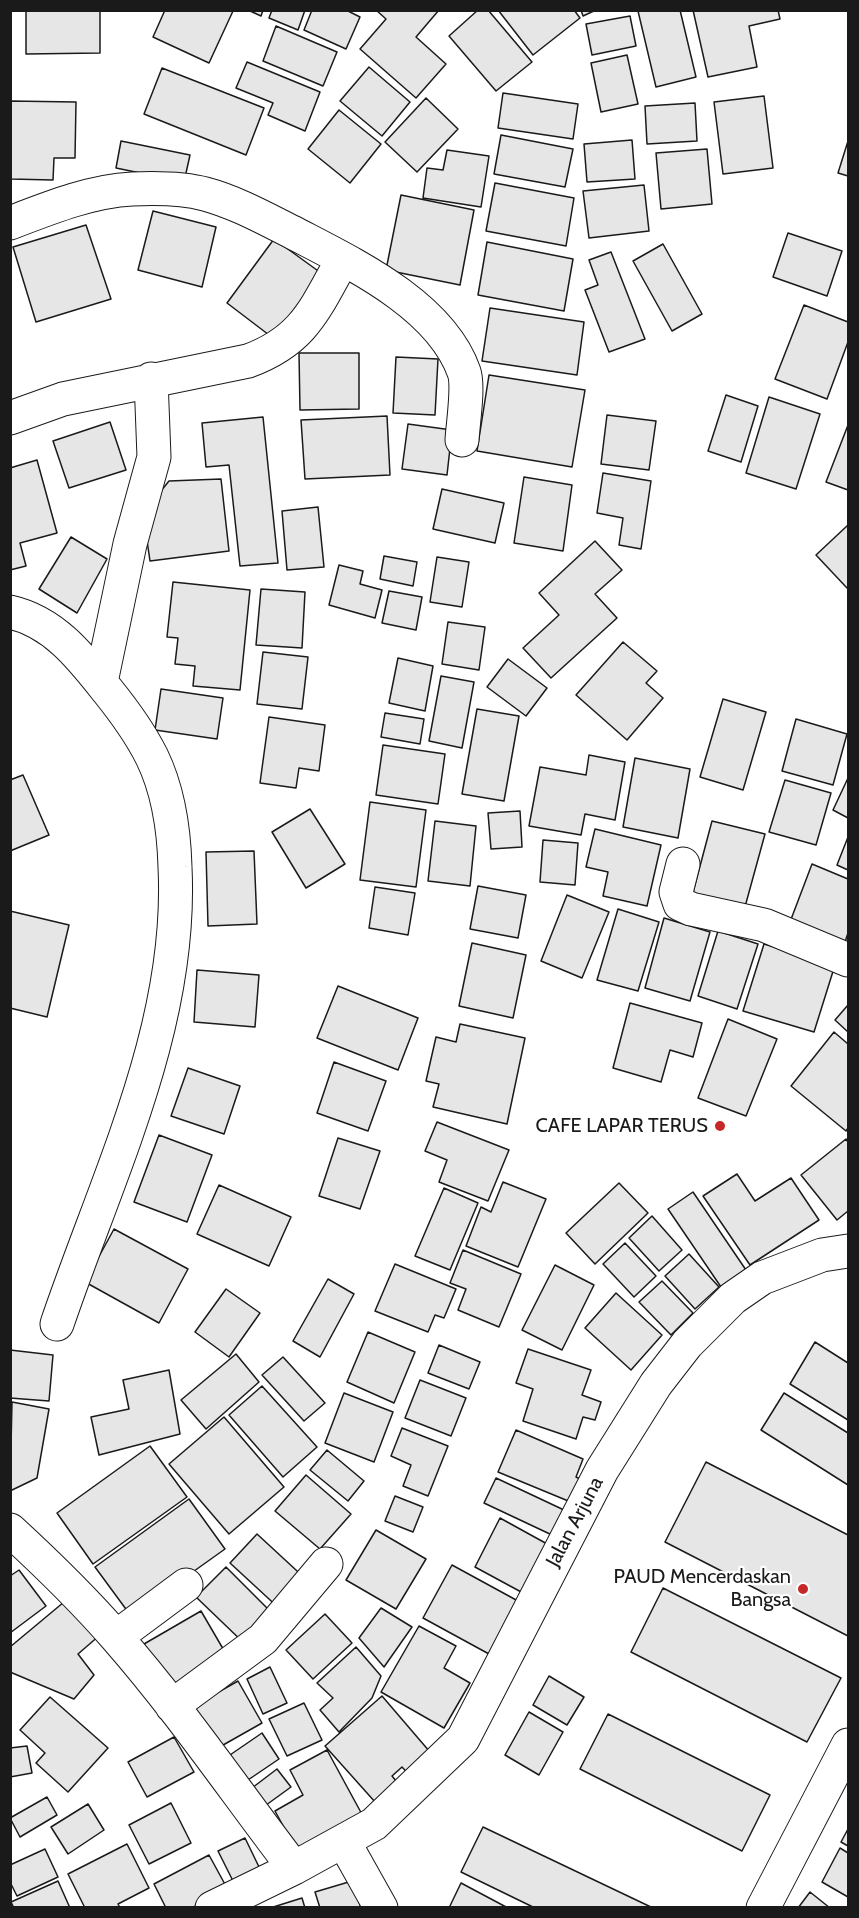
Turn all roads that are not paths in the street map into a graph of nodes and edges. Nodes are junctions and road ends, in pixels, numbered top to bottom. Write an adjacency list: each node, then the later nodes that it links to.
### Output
1 (10, 223): 2 (street)
2 (343, 259): 3 (street); 5 (street)
3 (151, 379): 4 (street); 7 (street)
4 (10, 418)
5 (462, 440)
6 (10, 612): 7 (street)
7 (101, 682): 11 (street)
8 (683, 864): 9 (street)
9 (849, 960)
10 (849, 1251): 18 (street, Jalan Arjuna)
11 (57, 1324)
12 (10, 1530): 15 (street)
13 (326, 1564): 16 (street)
14 (186, 1585): 15 (street)
15 (116, 1637): 16 (street)
16 (172, 1706): 19 (street)
17 (849, 1745): 22 (street)
18 (344, 1842): 19 (street, Jalan Arjuna); 21 (street)
19 (294, 1868): 20 (street, Jalan Arjuna)
20 (212, 1908)
21 (381, 1908)
22 (763, 1908)

